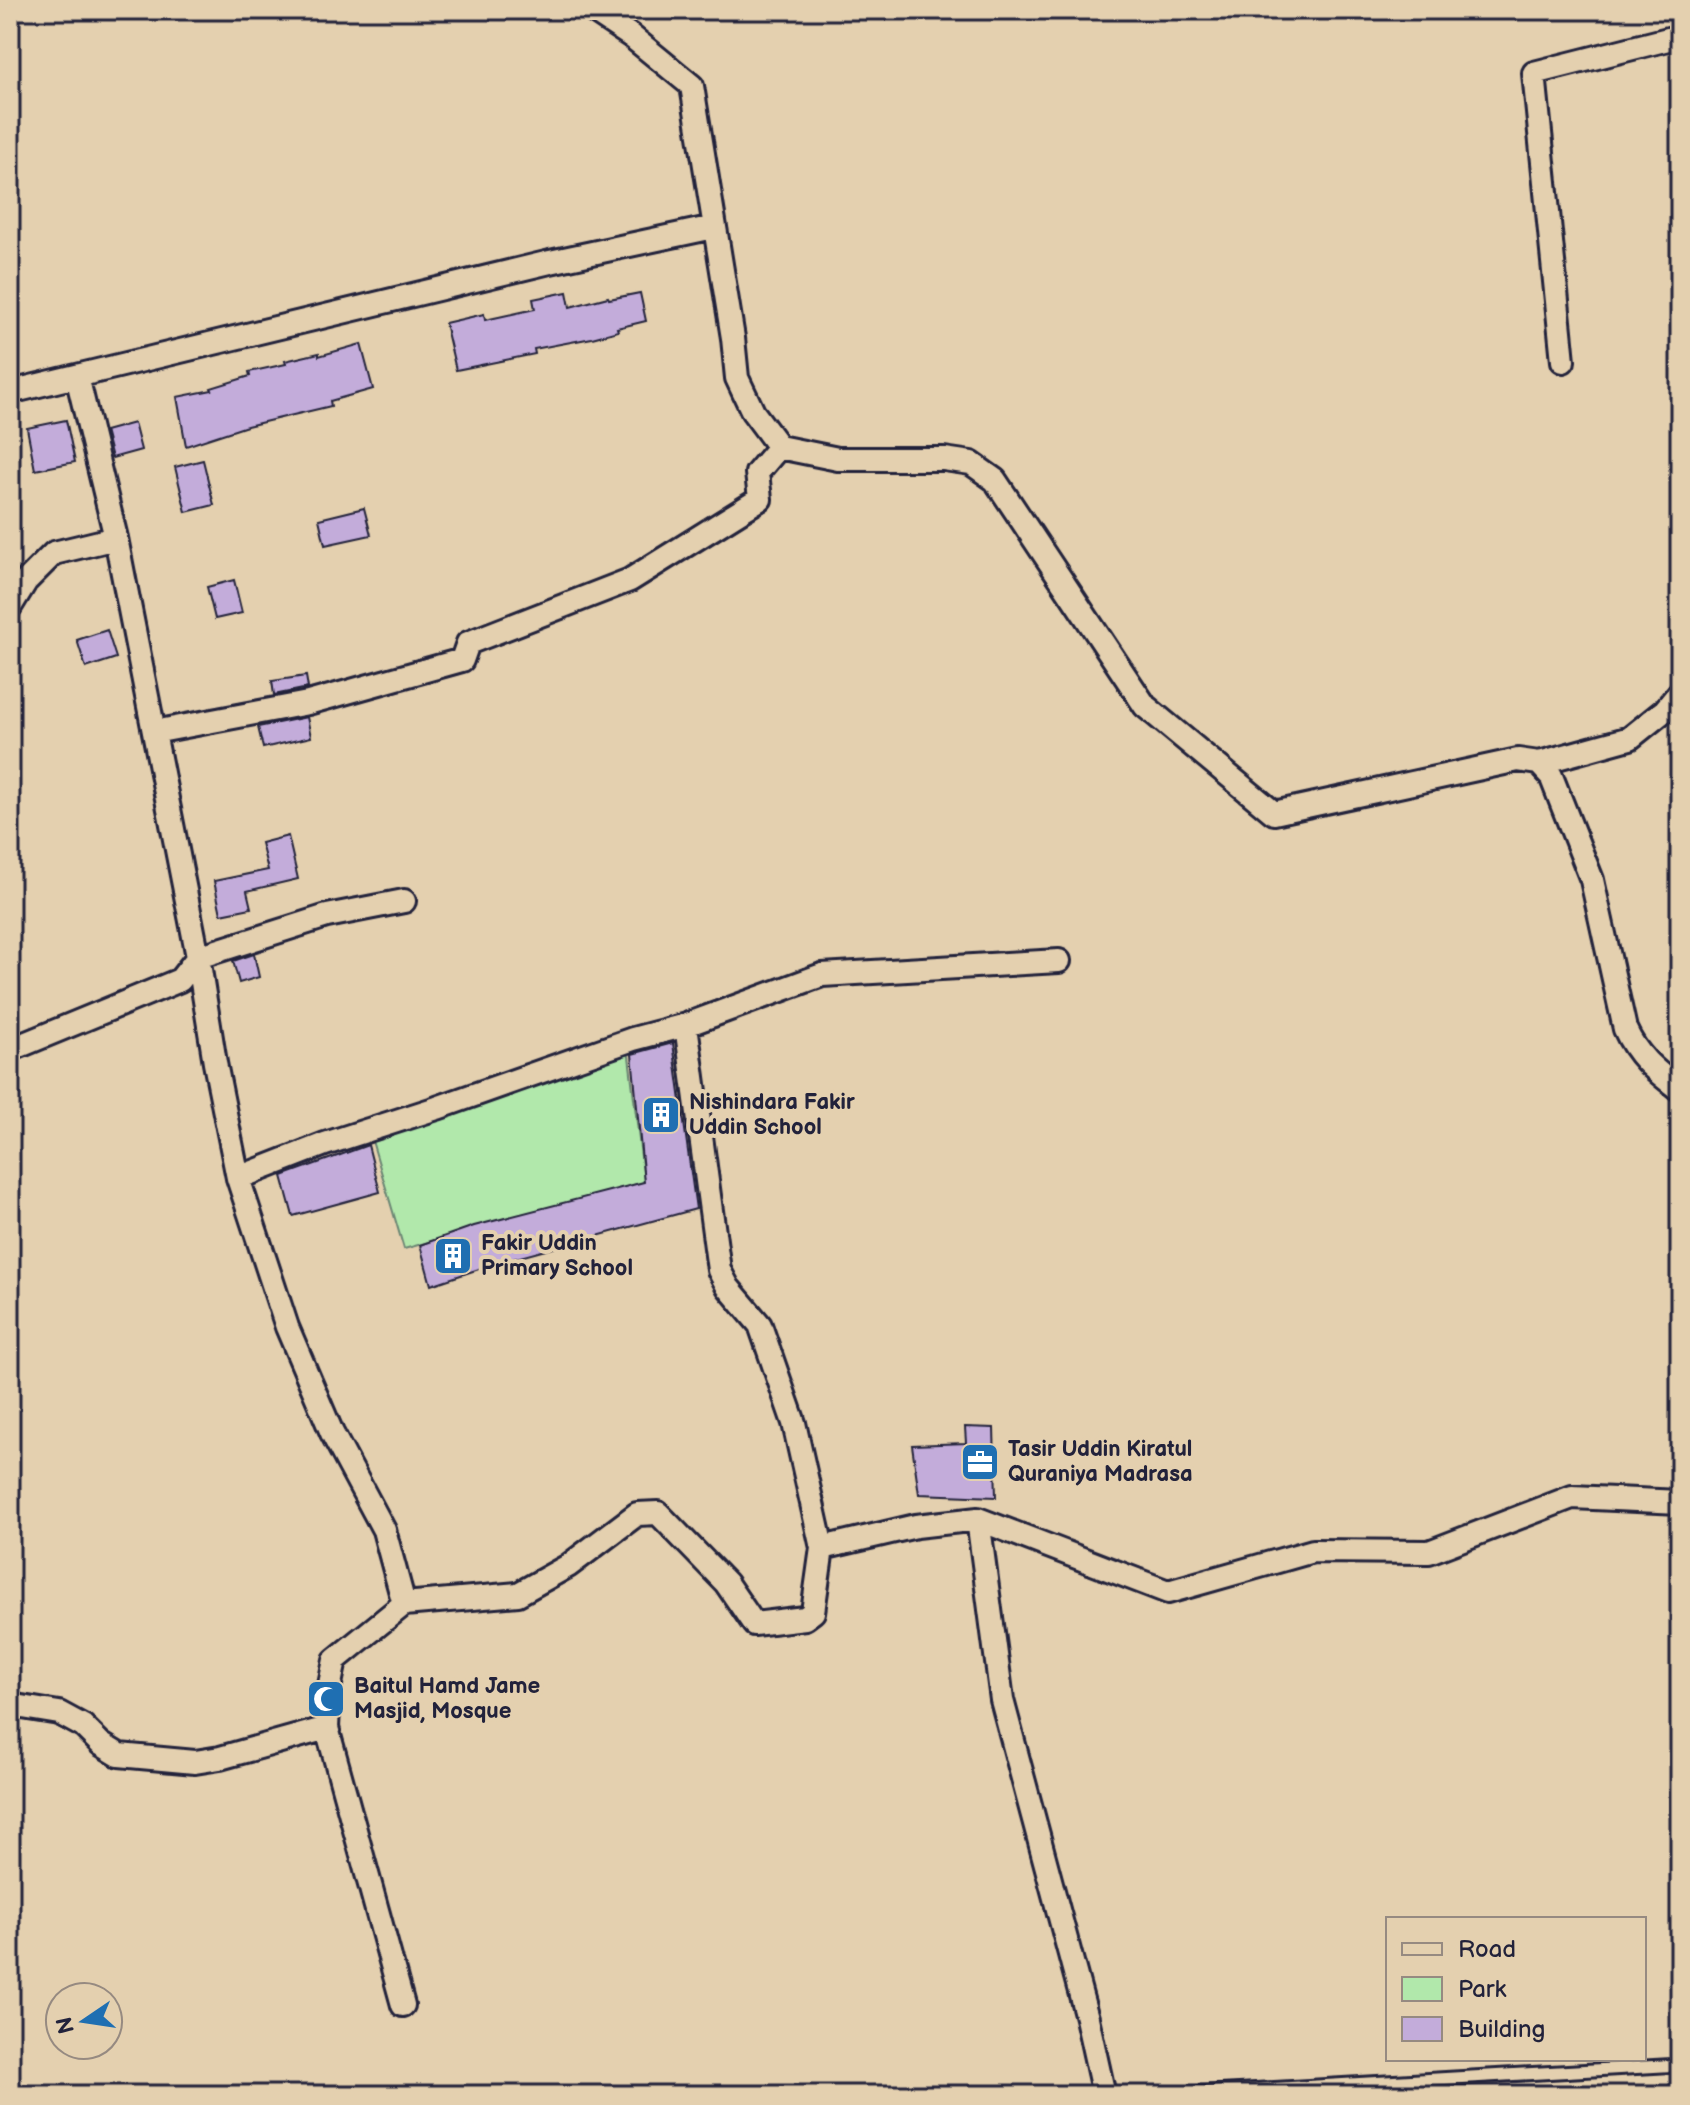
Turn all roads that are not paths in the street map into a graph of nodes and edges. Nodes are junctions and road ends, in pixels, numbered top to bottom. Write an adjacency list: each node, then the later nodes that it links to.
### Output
1 (592, 10): 3 (street)
2 (1680, 36): 4 (street)
3 (714, 227): 5 (street); 7 (street)
4 (1563, 361)
5 (77, 376): 6 (street); 8 (street)
6 (10, 392)
7 (779, 447): 11 (street); 12 (street)
8 (116, 538): 9 (street); 11 (street)
9 (10, 607)
10 (1680, 692): 12 (street)
11 (154, 732): 14 (street)
12 (1539, 763): 18 (street)
13 (404, 901): 14 (street)
14 (198, 957): 17 (street); 19 (street)
15 (1059, 961): 16 (street)
16 (686, 1025): 19 (street); 22 (street)
17 (10, 1047)
18 (1680, 1090)
19 (238, 1178): 23 (street)
20 (1680, 1502): 21 (street)
21 (978, 1519): 22 (street); 28 (street)
22 (822, 1548): 23 (street)
23 (404, 1604): 25 (street)
24 (10, 1705): 25 (street)
25 (327, 1728): 26 (street)
26 (403, 2005)
27 (1680, 2065): 29 (lane)
28 (1104, 2095)
29 (1160, 2095)

